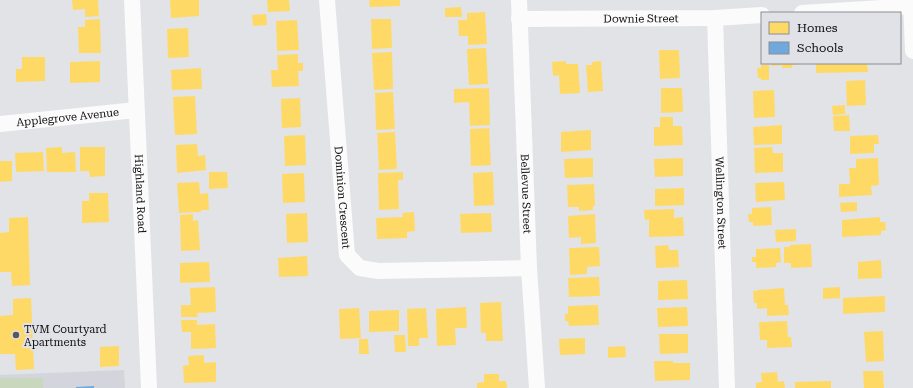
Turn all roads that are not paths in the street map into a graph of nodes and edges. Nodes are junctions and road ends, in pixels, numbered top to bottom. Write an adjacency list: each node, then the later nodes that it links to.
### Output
1 (132, 0): 10 (street, Highland Road)
2 (327, 0): 12 (street, Dominion Crescent)
3 (519, 0): 8 (street, Bellevue Street)
4 (912, 4): 5 (street); 9 (street)
5 (814, 12)
6 (761, 15): 7 (street, Downie Street)
7 (715, 18): 8 (street, Downie Street); 15 (street, Wellington Street)
8 (519, 19): 12 (street, Bellevue Street)
9 (913, 51)
10 (136, 110): 11 (street, Applegrove Avenue); 13 (street, Highland Road)
11 (0, 124)
12 (529, 268): 14 (street, Bellevue Street)
13 (149, 388)
14 (537, 388)
15 (727, 388)

